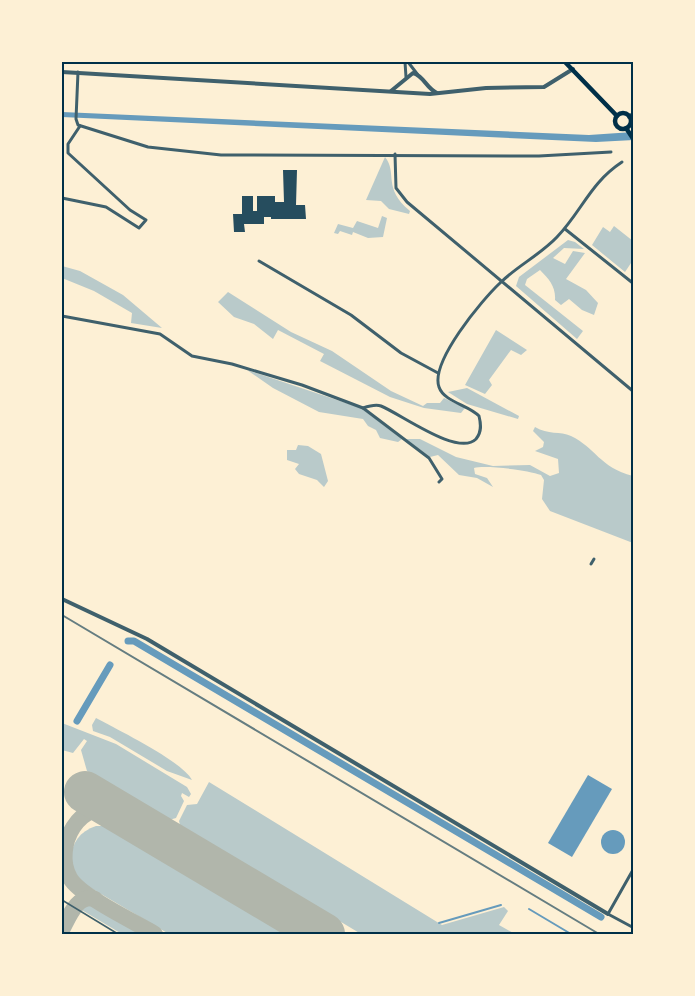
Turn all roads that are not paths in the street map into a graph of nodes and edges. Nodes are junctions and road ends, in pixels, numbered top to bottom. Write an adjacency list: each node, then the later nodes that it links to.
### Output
1 (406, 62): 6 (street); 7 (street)
2 (565, 62): 3 (main road)
3 (573, 69): 12 (street); 14 (main road)
4 (62, 72): 5 (street)
5 (78, 72): 9 (street); 15 (street)
6 (418, 75): 7 (street); 8 (street)
7 (405, 79): 9 (street); 10 (street)
8 (423, 83): 11 (street); 12 (street)
9 (390, 91): 10 (street)
10 (409, 92): 11 (street)
11 (418, 92): 12 (street)
12 (438, 93)
13 (631, 115): 14 (main road); 16 (main road)
14 (617, 116): 16 (main road)
15 (80, 126): 19 (street); 21 (street)
16 (627, 129): 17 (main road)
17 (633, 139)
18 (611, 152): 19 (street)
19 (395, 154): 24 (street)
20 (622, 162): 22 (street)
21 (62, 198)
22 (565, 229): 24 (street); 25 (street)
23 (259, 261): 27 (street)
24 (501, 282): 27 (street); 28 (street)
25 (633, 284)
26 (62, 316): 29 (street)
27 (438, 373): 29 (street)
28 (633, 392)
29 (363, 408): 30 (street)
30 (439, 482)
31 (594, 559): 32 (street)
32 (591, 564)
33 (62, 600): 36 (street)
34 (633, 868): 36 (street)
35 (62, 900): 38 (lane)
36 (608, 914): 37 (street)
37 (633, 928)
38 (118, 934)

